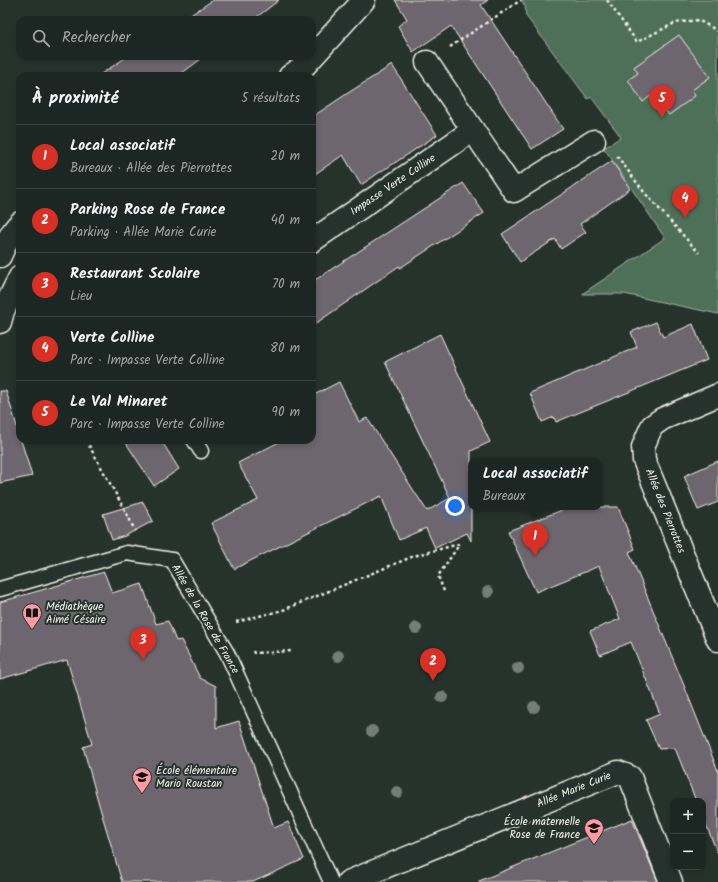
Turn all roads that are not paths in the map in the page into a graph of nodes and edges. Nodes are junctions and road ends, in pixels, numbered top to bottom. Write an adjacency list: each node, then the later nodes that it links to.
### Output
1 (355, 3): 2 (street)
2 (316, 51)
3 (309, 60): 5 (street)
4 (427, 62): 6 (street)
5 (295, 72)
6 (473, 130): 7 (street); 9 (street, Impasse Verte Colline)
7 (594, 141)
8 (16, 228): 10 (street)
9 (316, 238)
10 (6, 248)
11 (16, 284): 12 (street)
12 (1, 312)
13 (718, 394): 15 (street, Allée des Pierrottes)
14 (0, 589): 16 (lane, Allée de la Rose de France)
15 (718, 640)
16 (331, 882)
17 (348, 882): 18 (street, Allée Marie Curie)
18 (671, 882)

